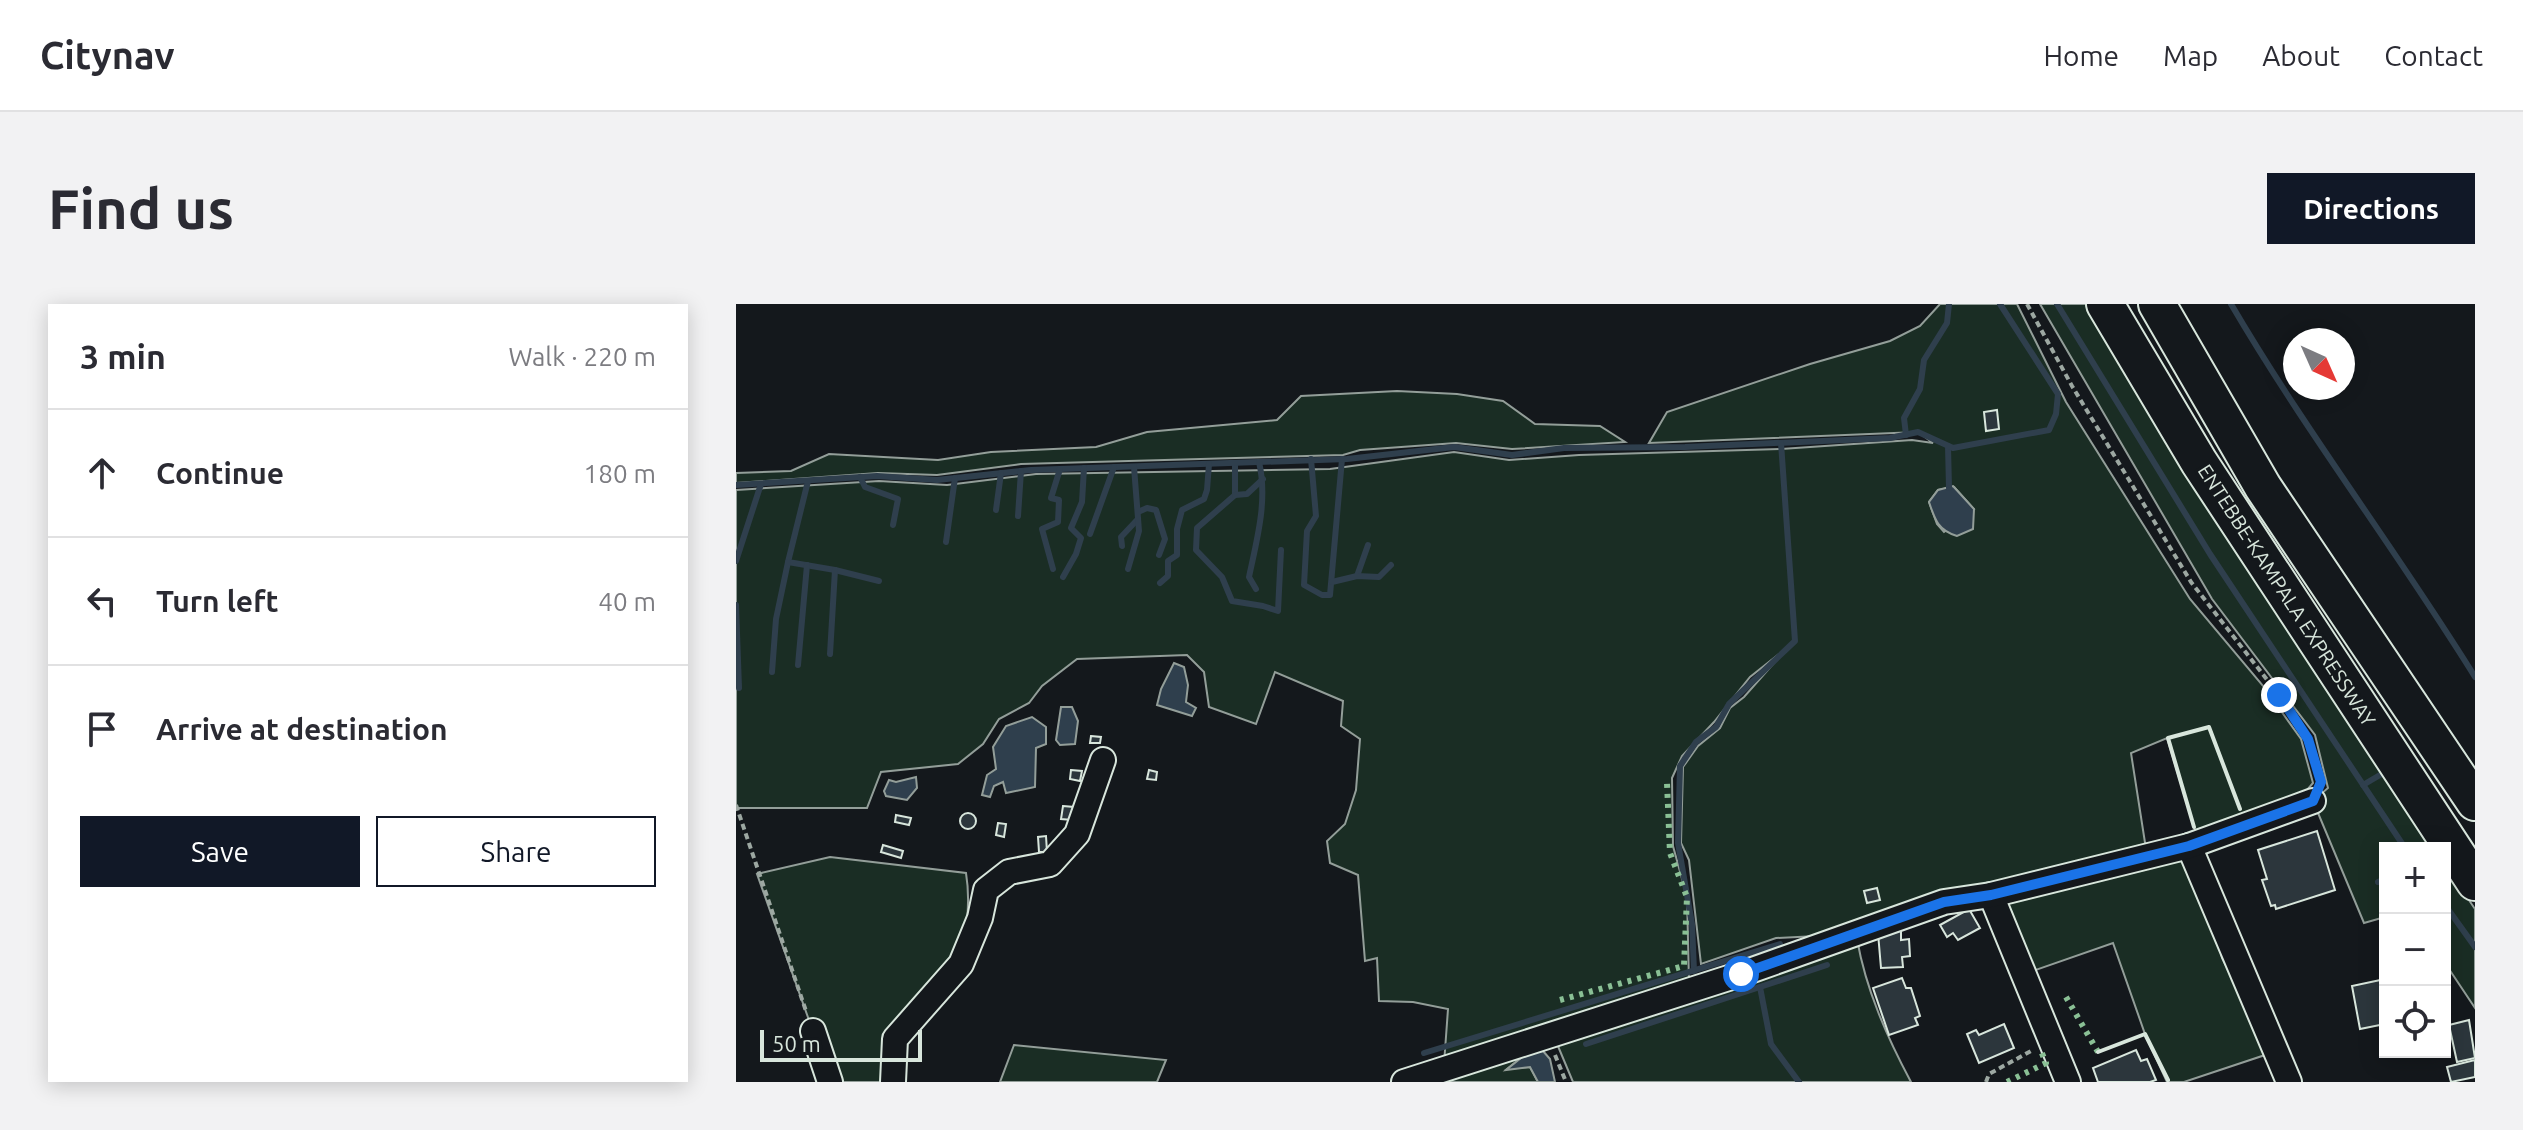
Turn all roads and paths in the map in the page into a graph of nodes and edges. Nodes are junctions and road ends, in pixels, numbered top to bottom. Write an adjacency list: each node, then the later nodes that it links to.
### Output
1 (2027, 304): 5 (path)
2 (2105, 304): 9 (highway, ENTEBBE-KAMPALA EXPRESSWAY)
3 (2157, 304): 6 (highway, ENTEBBE-KAMPALA EXPRESSWAY)
4 (1103, 760): 14 (street)
5 (2313, 801): 8 (street)
6 (2475, 802)
7 (736, 805): 11 (path)
8 (2189, 846): 10 (street); 18 (street)
9 (2475, 882)
10 (1991, 895): 12 (street); 15 (street)
11 (813, 1031): 13 (street)
12 (2050, 1040): 16 (path); 17 (street)
13 (830, 1082)
14 (893, 1082)
15 (1404, 1082)
16 (1986, 1082)
17 (2068, 1082)
18 (2289, 1082)

